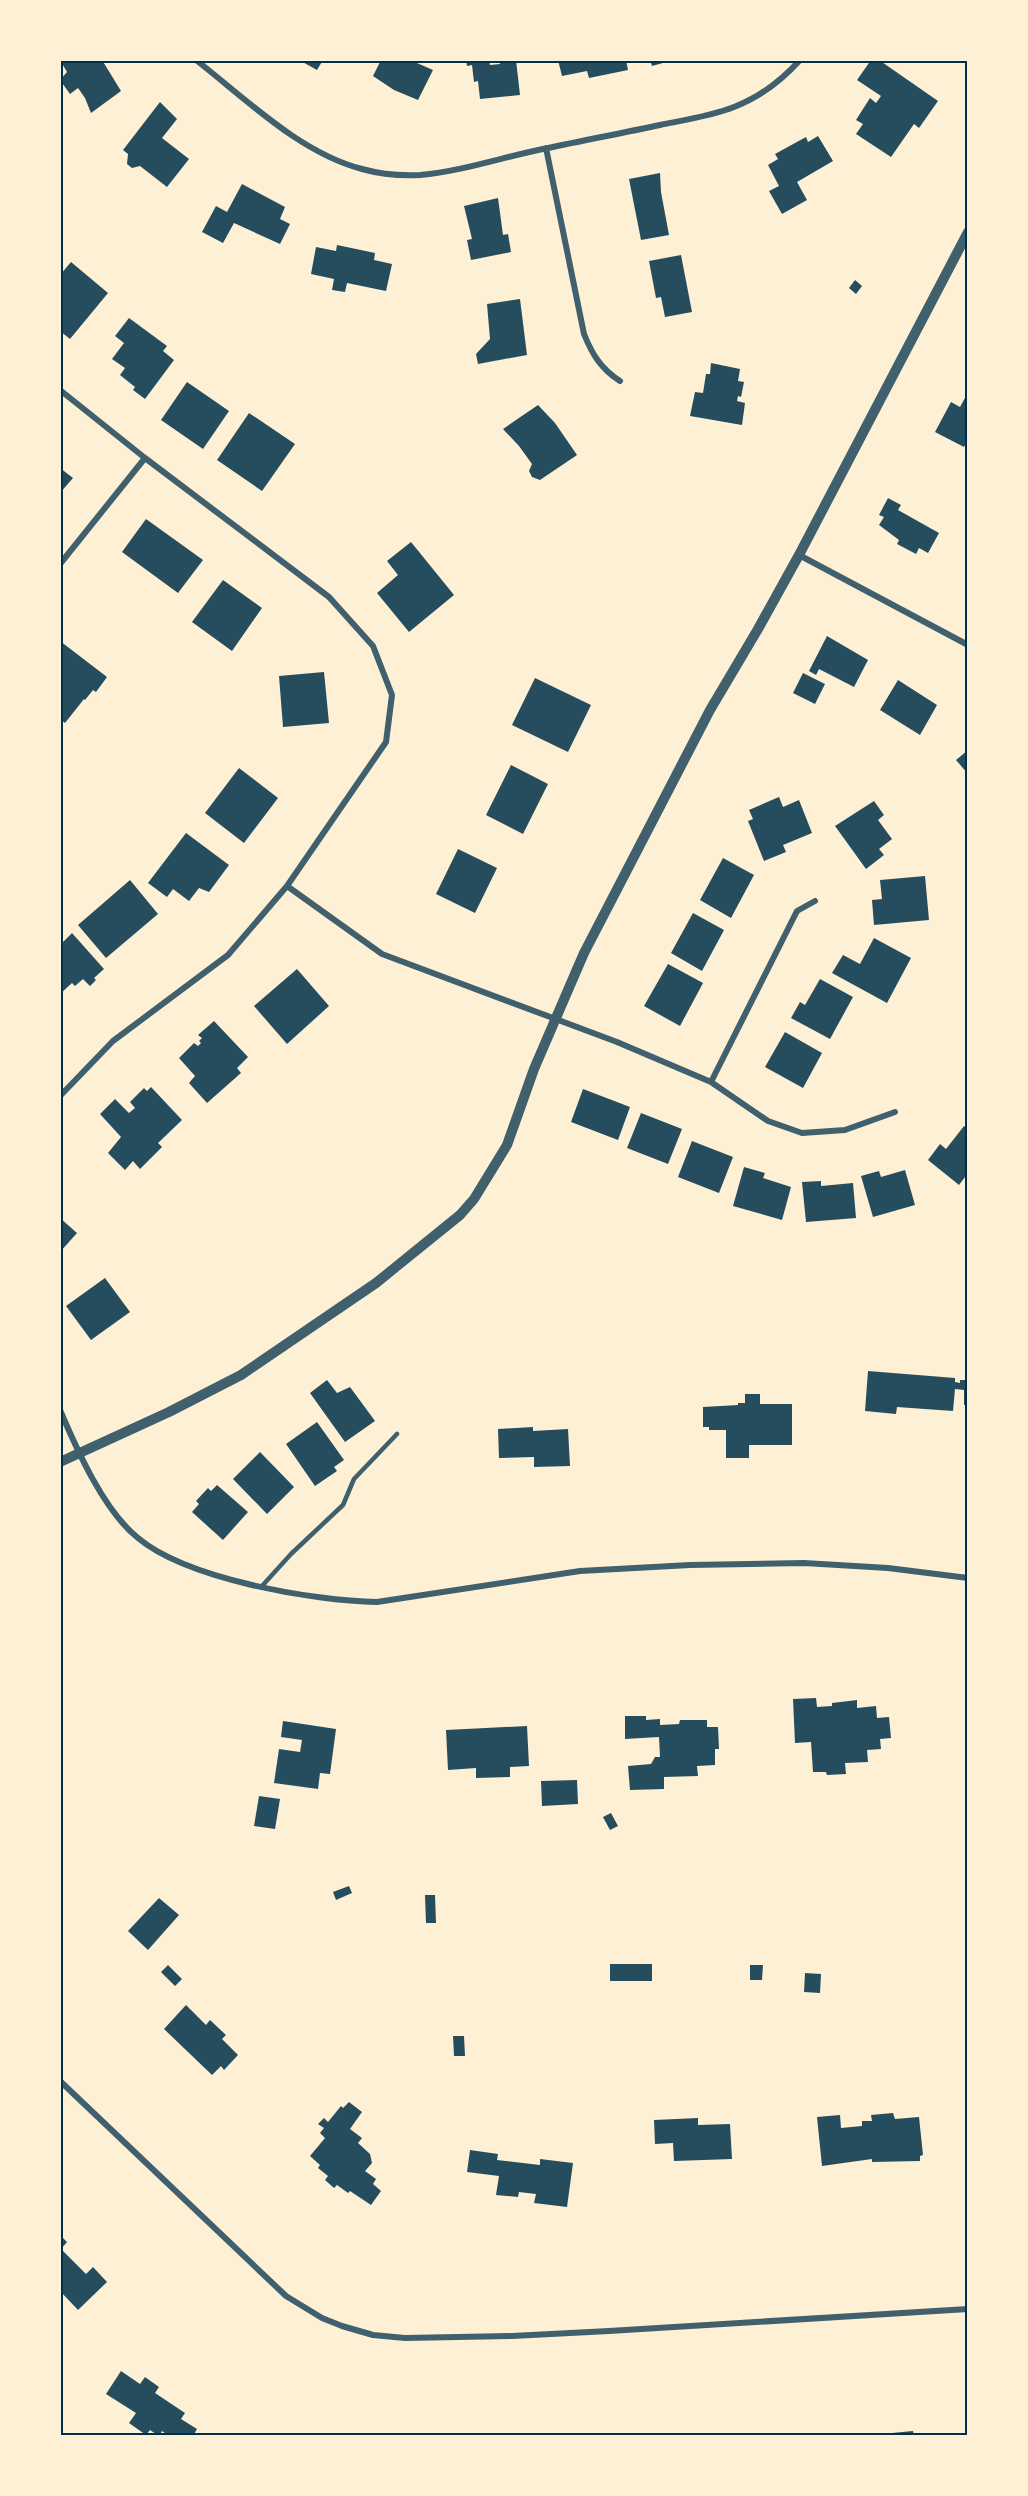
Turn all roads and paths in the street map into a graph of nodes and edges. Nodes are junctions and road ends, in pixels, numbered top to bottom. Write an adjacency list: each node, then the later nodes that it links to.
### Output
1 (196, 60): 3 (street)
2 (800, 60): 3 (street)
3 (546, 148): 5 (street)
4 (968, 232): 8 (street)
5 (620, 381)
6 (60, 390): 7 (street)
7 (145, 458): 9 (street); 11 (street)
8 (799, 555): 10 (street); 13 (street)
9 (60, 564)
10 (968, 645)
11 (287, 886): 13 (street); 15 (street)
12 (815, 901): 14 (street)
13 (555, 1019): 14 (street); 19 (street)
14 (711, 1082): 16 (street)
15 (60, 1096)
16 (895, 1112)
17 (60, 1410): 19 (street)
18 (397, 1434): 22 (lane)
19 (79, 1454): 20 (street); 22 (street)
20 (60, 1462)
21 (968, 1578): 22 (street)
22 (262, 1586)
23 (60, 2081): 24 (street)
24 (968, 2309)

